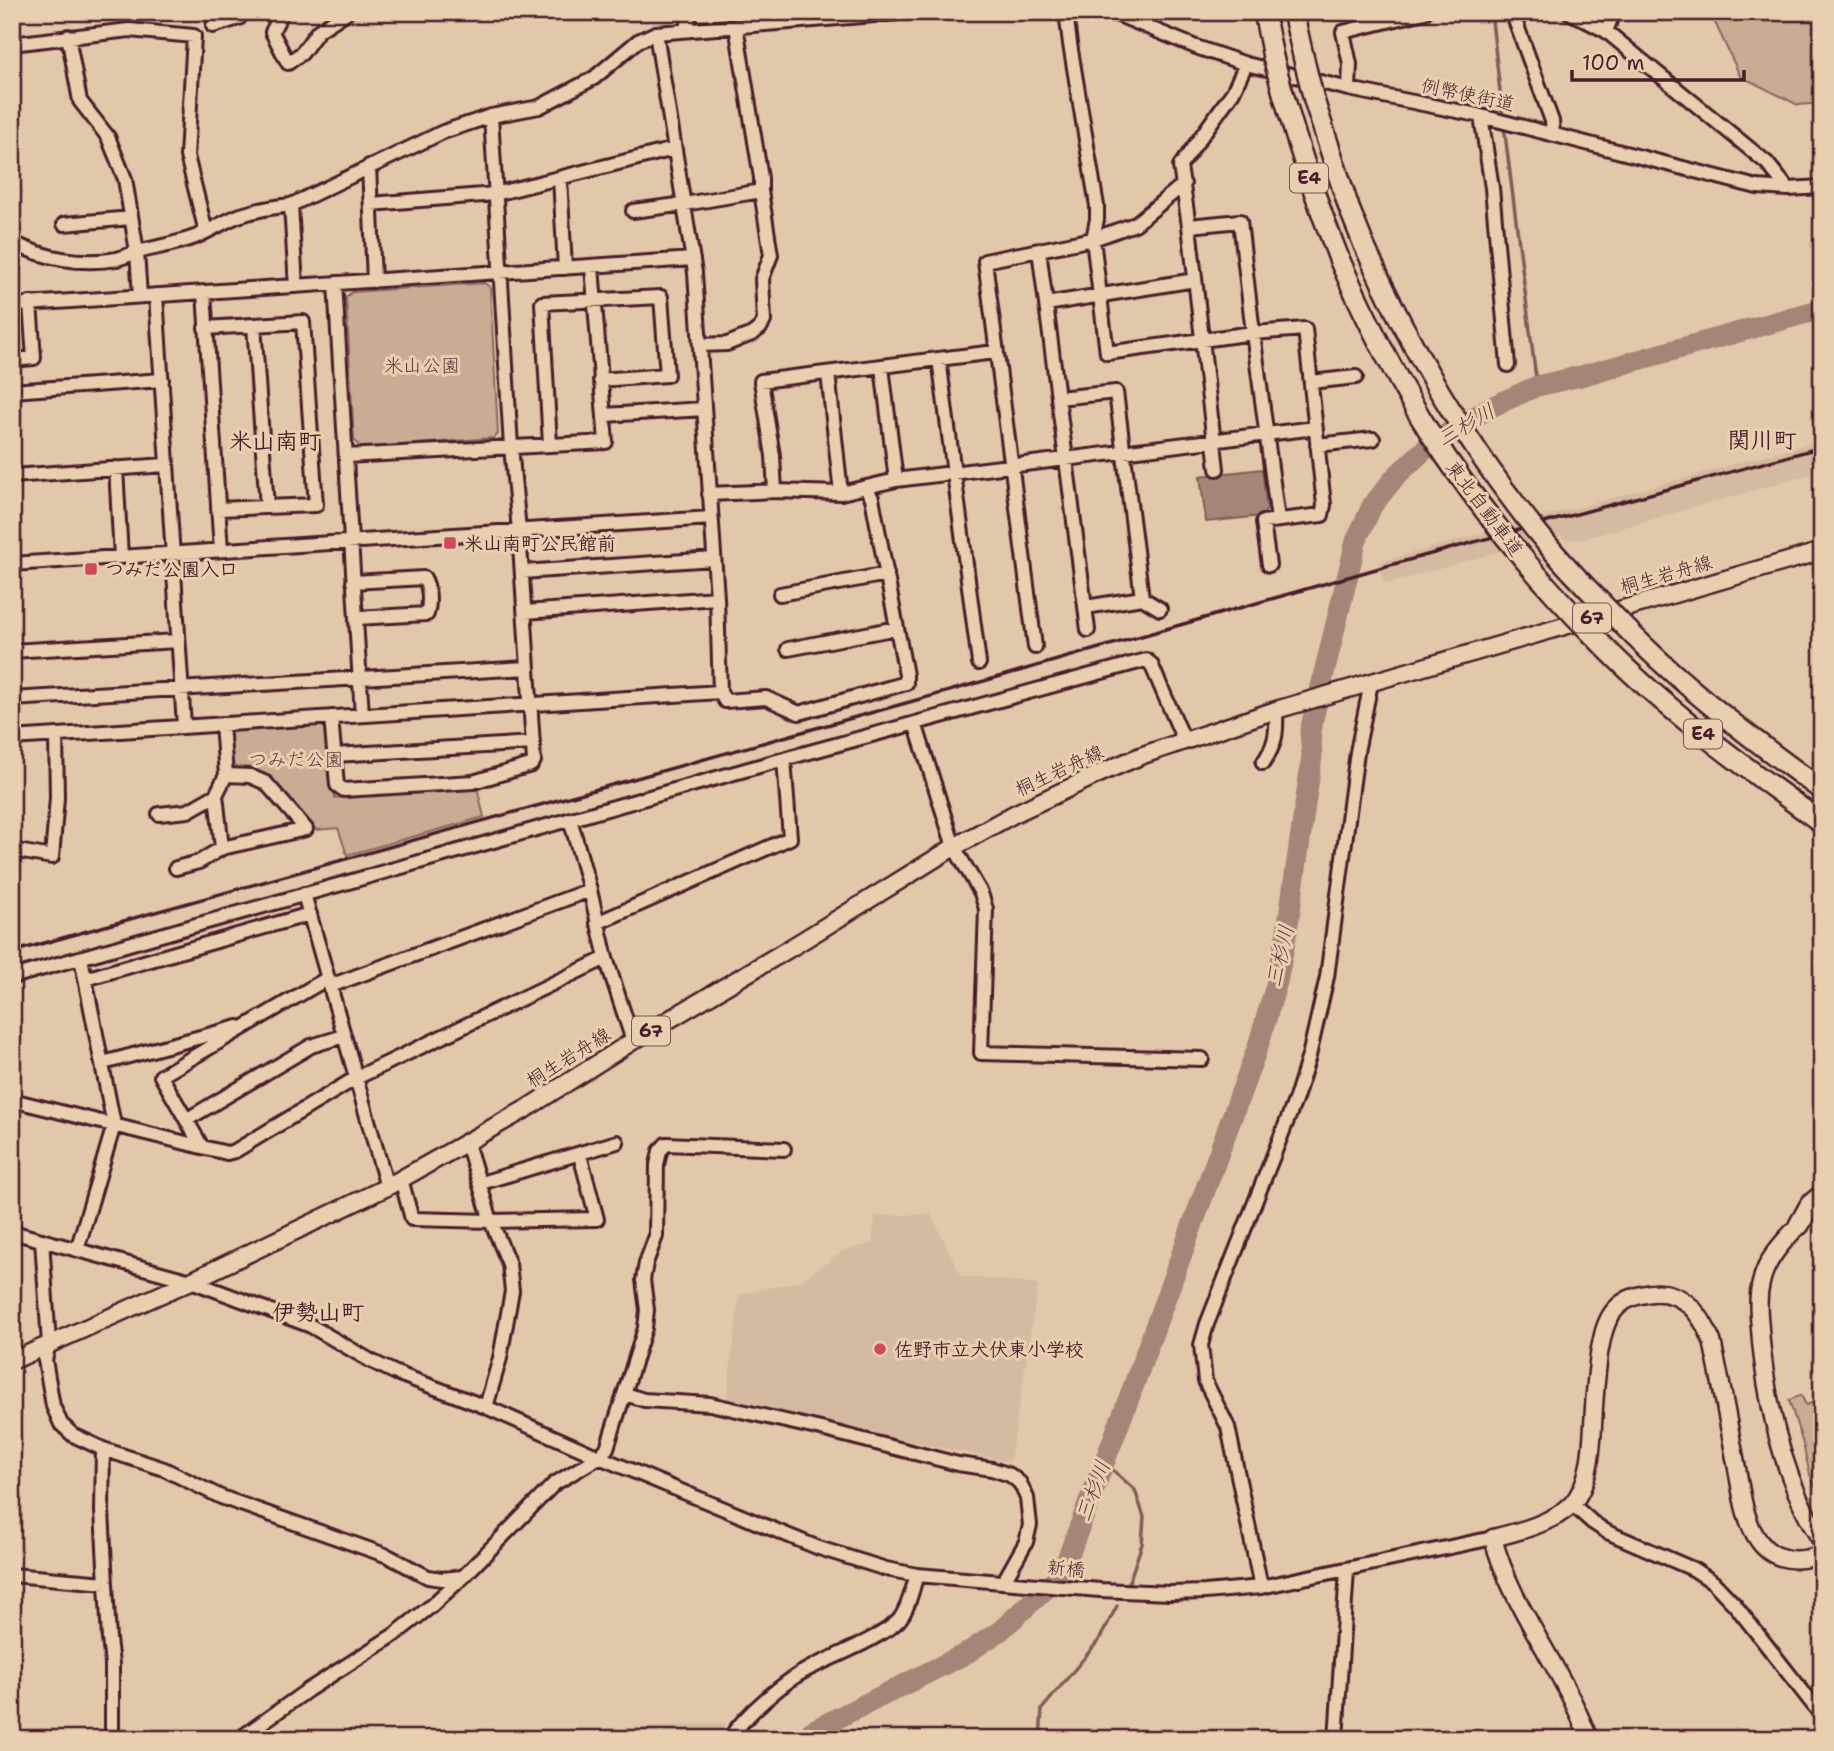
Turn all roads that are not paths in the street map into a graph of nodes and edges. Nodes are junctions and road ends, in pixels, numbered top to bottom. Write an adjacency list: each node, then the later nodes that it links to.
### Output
1 (242, 12): 15 (street)
2 (282, 12): 3 (street)
3 (346, 12)
4 (690, 12): 17 (street)
5 (911, 12): 14 (street)
6 (1066, 12): 43 (street)
7 (1111, 12): 22 (street, 例幣使街道)
8 (1264, 12): 160 (highway, 東北自動車道 / E4, bridge)
9 (1293, 12): 150 (highway, 東北自動車道 / E4, bridge)
10 (1425, 12): 23 (street)
11 (1512, 12): 26 (street)
12 (1569, 12): 18 (street)
13 (1614, 12): 18 (street)
14 (755, 18): 16 (street)
15 (213, 26)
16 (736, 26): 17 (street); 33 (street)
17 (687, 30): 19 (street)
18 (1606, 31): 32 (street)
19 (656, 33): 24 (street); 27 (street)
20 (68, 36): 21 (street); 39 (street); 42 (street)
21 (12, 44)
22 (1246, 64): 23 (street, 例幣使街道); 30 (street)
23 (1349, 89): 25 (street, 例幣使街道)
24 (491, 116): 28 (street); 34 (street)
25 (1484, 117): 26 (street, 例幣使街道); 71 (street)
26 (1553, 134): 32 (street, 例幣使街道)
27 (674, 149): 29 (street); 36 (street)
28 (369, 166): 35 (street); 37 (street)
29 (560, 178): 34 (street); 49 (street)
30 (1184, 184): 41 (street); 43 (street)
31 (1822, 187): 32 (street, 例幣使街道)
32 (1788, 189)
33 (761, 191): 36 (street); 67 (street)
34 (495, 194): 35 (street); 50 (street)
35 (371, 204): 51 (street)
36 (685, 204): 38 (street); 47 (street)
37 (291, 205): 42 (street); 54 (street)
38 (633, 211)
39 (131, 218): 40 (street); 46 (street)
40 (64, 224)
41 (1189, 226): 52 (street); 65 (street)
42 (206, 232): 46 (street)
43 (1093, 239): 45 (street); 57 (street)
44 (12, 242): 46 (street)
45 (1039, 250): 61 (street); 68 (street)
46 (137, 252): 58 (street)
47 (693, 259): 48 (street); 67 (street)
48 (592, 267): 49 (street); 59 (street)
49 (565, 268): 50 (street)
50 (502, 272): 51 (street); 88 (street)
51 (374, 281): 53 (street)
52 (1195, 281): 57 (street); 66 (street)
53 (335, 284): 54 (street); 90 (street)
54 (296, 286): 55 (street)
55 (204, 293): 56 (street); 64 (street)
56 (156, 295): 58 (street); 75 (street)
57 (1100, 295): 61 (street); 66 (street)
58 (140, 296): 60 (street)
59 (594, 301): 76 (street); 76 (street); 86 (street)
60 (30, 303): 62 (street); 70 (street)
61 (1046, 304): 79 (street)
62 (12, 305)
63 (254, 325): 64 (street); 103 (street); 103 (street)
64 (205, 328): 104 (street)
65 (1253, 333): 66 (street); 77 (street); 83 (street)
66 (1201, 340): 85 (street)
67 (701, 345): 80 (street)
68 (996, 352): 69 (street); 93 (street)
69 (939, 359): 72 (street); 96 (street)
70 (12, 360)
71 (1508, 365)
72 (882, 367): 73 (street); 98 (street)
73 (828, 373): 100 (street); 101 (street)
74 (1356, 377): 77 (street)
75 (162, 380): 78 (street); 92 (street)
76 (600, 380): 81 (street)
77 (1311, 382): 82 (street)
78 (12, 391)
79 (1058, 398): 89 (street); 91 (street)
80 (704, 409): 81 (street); 102 (street)
81 (604, 415): 86 (street)
82 (1315, 428): 83 (street); 87 (street)
83 (1266, 434): 85 (street); 106 (street)
84 (1373, 439): 87 (street)
85 (1214, 440): 89 (street); 95 (street)
86 (550, 445): 88 (street)
87 (1317, 445): 106 (street)
88 (511, 447): 90 (street); 107 (street)
89 (1124, 451): 91 (street); 121 (street)
90 (346, 456): 108 (street)
91 (1066, 458): 93 (street); 122 (street)
92 (166, 465): 94 (street); 111 (street)
93 (1011, 465): 96 (street); 129 (street)
94 (116, 468): 97 (street); 112 (street)
95 (1217, 469)
96 (953, 473): 98 (street); 132 (street)
97 (12, 476)
98 (896, 480): 99 (street)
99 (866, 488): 101 (street); 117 (street)
100 (775, 491): 101 (street); 102 (street)
101 (841, 493)
102 (709, 494): 105 (street)
103 (267, 507): 104 (street)
104 (218, 509): 109 (street)
105 (711, 519): 107 (street); 113 (street)
106 (1278, 520): 115 (street)
107 (519, 530): 108 (street); 116 (street)
108 (351, 542): 109 (street); 118 (street)
109 (221, 550): 111 (street)
110 (1822, 551): 135 (main road, 桐生岩舟線 / 67)
111 (173, 554): 112 (street); 128 (street)
112 (121, 557): 114 (street)
113 (714, 559): 116 (street); 120 (street)
114 (12, 564)
115 (1269, 565)
116 (522, 572): 124 (street)
117 (887, 574): 119 (street); 126 (street)
118 (353, 582): 125 (street); 125 (street)
119 (780, 594)
120 (717, 598): 124 (street); 137 (street)
121 (1142, 598): 122 (street); 123 (street)
122 (1086, 607): 127 (street)
123 (1160, 609)
124 (525, 612): 133 (street)
125 (356, 618): 134 (street)
126 (897, 628): 130 (street); 137 (street)
127 (1088, 630)
128 (177, 641): 131 (street); 136 (street)
129 (1035, 647)
130 (788, 649)
131 (12, 651)
132 (979, 663)
133 (527, 668): 134 (street); 139 (street)
134 (360, 678): 136 (street); 141 (street)
135 (1366, 684): 140 (main road, 67); 214 (street)
136 (181, 688): 138 (street); 145 (street)
137 (720, 692): 139 (street)
138 (12, 699)
139 (530, 704): 141 (street); 149 (street)
140 (1283, 708): 148 (main road, 桐生岩舟線 / 67); 153 (street)
141 (362, 715): 142 (street)
142 (331, 717): 144 (street); 151 (street)
143 (915, 723): 148 (street); 152 (street); 161 (street)
144 (222, 724): 145 (street); 154 (street)
145 (184, 726): 146 (street)
146 (56, 735): 147 (street); 163 (street)
147 (12, 738)
148 (1184, 740): 161 (main road, 桐生岩舟線 / 67)
149 (533, 743): 151 (street); 151 (street)
150 (1773, 754): 155 (highway); 156 (highway, 東北自動車道 / E4)
151 (335, 755)
152 (784, 759): 159 (street); 168 (street)
153 (1263, 763)
154 (226, 775): 157 (street); 162 (street)
155 (1822, 782)
156 (1822, 790)
157 (216, 795): 158 (street); 162 (street)
158 (159, 814)
159 (569, 819): 165 (street); 166 (street)
160 (1822, 823)
161 (954, 847): 176 (main road, 桐生岩舟線 / 67); 177 (street)
162 (222, 848): 164 (street)
163 (12, 850)
164 (176, 868)
165 (590, 890): 168 (street); 173 (street)
166 (304, 894): 167 (street); 169 (street)
167 (310, 914): 172 (street); 173 (street)
168 (597, 923): 170 (street)
169 (81, 958): 171 (street); 172 (street)
170 (606, 958): 176 (street); 179 (street)
171 (12, 977)
172 (85, 979): 178 (street)
173 (329, 982): 174 (street); 175 (street)
174 (254, 1022): 178 (street); 181 (street)
175 (344, 1037): 179 (street); 181 (street)
176 (633, 1041): 184 (main road, 桐生岩舟線 / 67)
177 (1202, 1059)
178 (103, 1063): 182 (street)
179 (356, 1079): 185 (street); 188 (street)
180 (12, 1100): 182 (street)
181 (186, 1120): 185 (street)
182 (114, 1125): 185 (street); 196 (street)
183 (617, 1142): 187 (street)
184 (467, 1143): 188 (main road, 桐生岩舟線 / 67); 189 (street)
185 (202, 1147)
186 (784, 1149): 200 (street)
187 (580, 1154): 189 (street); 192 (street)
188 (394, 1183): 192 (street); 197 (main road, 桐生岩舟線 / 67)
189 (481, 1183): 192 (street)
190 (1822, 1195): 193 (highway)
191 (1822, 1206): 193 (highway)
192 (491, 1221): 201 (street)
193 (1799, 1225): 206 (main road)
194 (12, 1232): 195 (street, 新橋)
195 (42, 1240): 196 (street, 新橋); 198 (street)
196 (77, 1250): 197 (street, 新橋)
197 (191, 1282): 198 (main road, 桐生岩舟線 / 67); 201 (street, 新橋)
198 (49, 1344): 199 (main road, 桐生岩舟線 / 67); 202 (street)
199 (12, 1361)
200 (625, 1394): 203 (street); 212 (street)
201 (486, 1407): 203 (street, 新橋)
202 (103, 1449): 211 (street); 213 (street)
203 (599, 1457): 210 (street, 新橋); 211 (street)
204 (1572, 1504): 205 (main road); 207 (main road); 215 (street)
205 (1493, 1538): 208 (street, 新橋); 220 (main road)
206 (1822, 1542)
207 (1822, 1554)
208 (1347, 1570): 214 (street, 新橋); 219 (street)
209 (12, 1575): 213 (street)
210 (917, 1575): 212 (street, 新橋); 218 (street)
211 (463, 1577): 217 (street)
212 (1004, 1581): 214 (street, 新橋)
213 (106, 1583): 216 (street)
214 (1261, 1587)
215 (1822, 1716)
216 (111, 1739)
217 (239, 1739)
218 (729, 1739)
219 (1336, 1739)
220 (1590, 1739)

